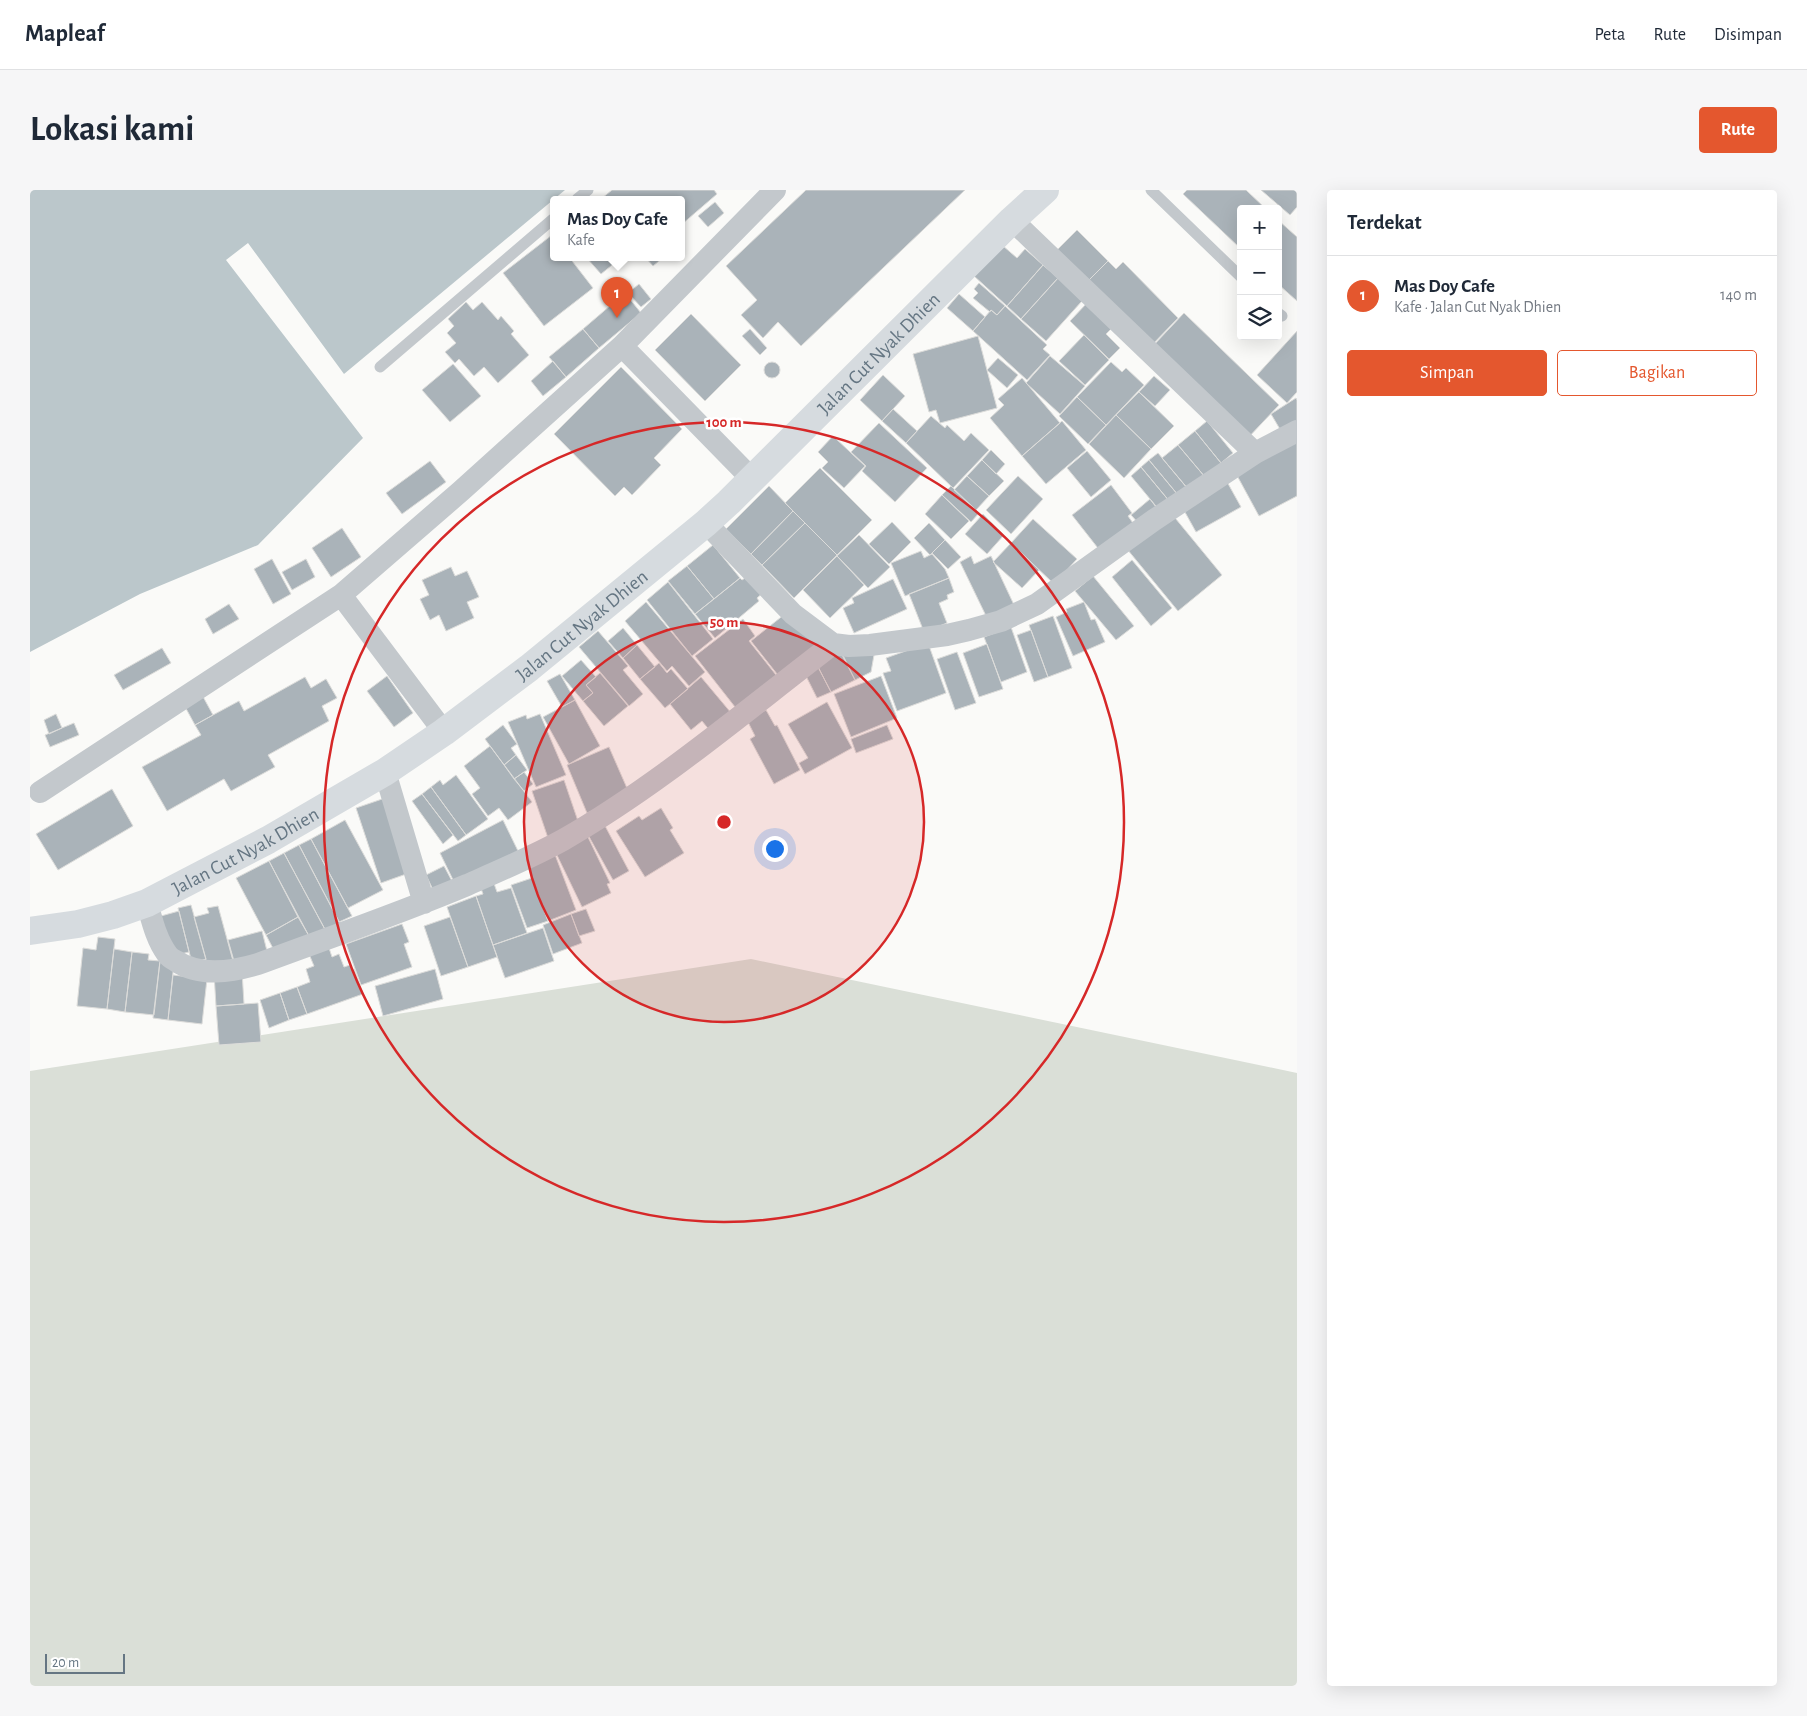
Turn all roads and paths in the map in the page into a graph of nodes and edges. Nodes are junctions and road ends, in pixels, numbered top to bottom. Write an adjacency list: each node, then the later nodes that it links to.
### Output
1 (775, 190): 7 (street)
2 (1045, 190): 4 (highway, Jalan Cut Nyak Dhien)
3 (1151, 190): 6 (lane)
4 (1012, 220): 10 (street); 11 (highway, Jalan Cut Nyak Dhien)
5 (550, 222): 8 (lane)
6 (1237, 273)
7 (622, 346): 11 (street); 13 (street)
8 (380, 367)
9 (1297, 431): 10 (street)
10 (1255, 453): 14 (street)
11 (752, 479): 12 (highway, Jalan Cut Nyak Dhien)
12 (706, 523): 14 (street); 15 (highway, Jalan Cut Nyak Dhien)
13 (341, 595): 15 (street); 17 (street)
14 (833, 644): 18 (street)
15 (444, 732): 16 (highway, Jalan Cut Nyak Dhien)
16 (385, 772): 18 (street); 19 (highway, Jalan Cut Nyak Dhien)
17 (40, 792)
18 (424, 903): 19 (street)
19 (147, 904): 20 (highway, Jalan Cut Nyak Dhien)
20 (30, 931)

